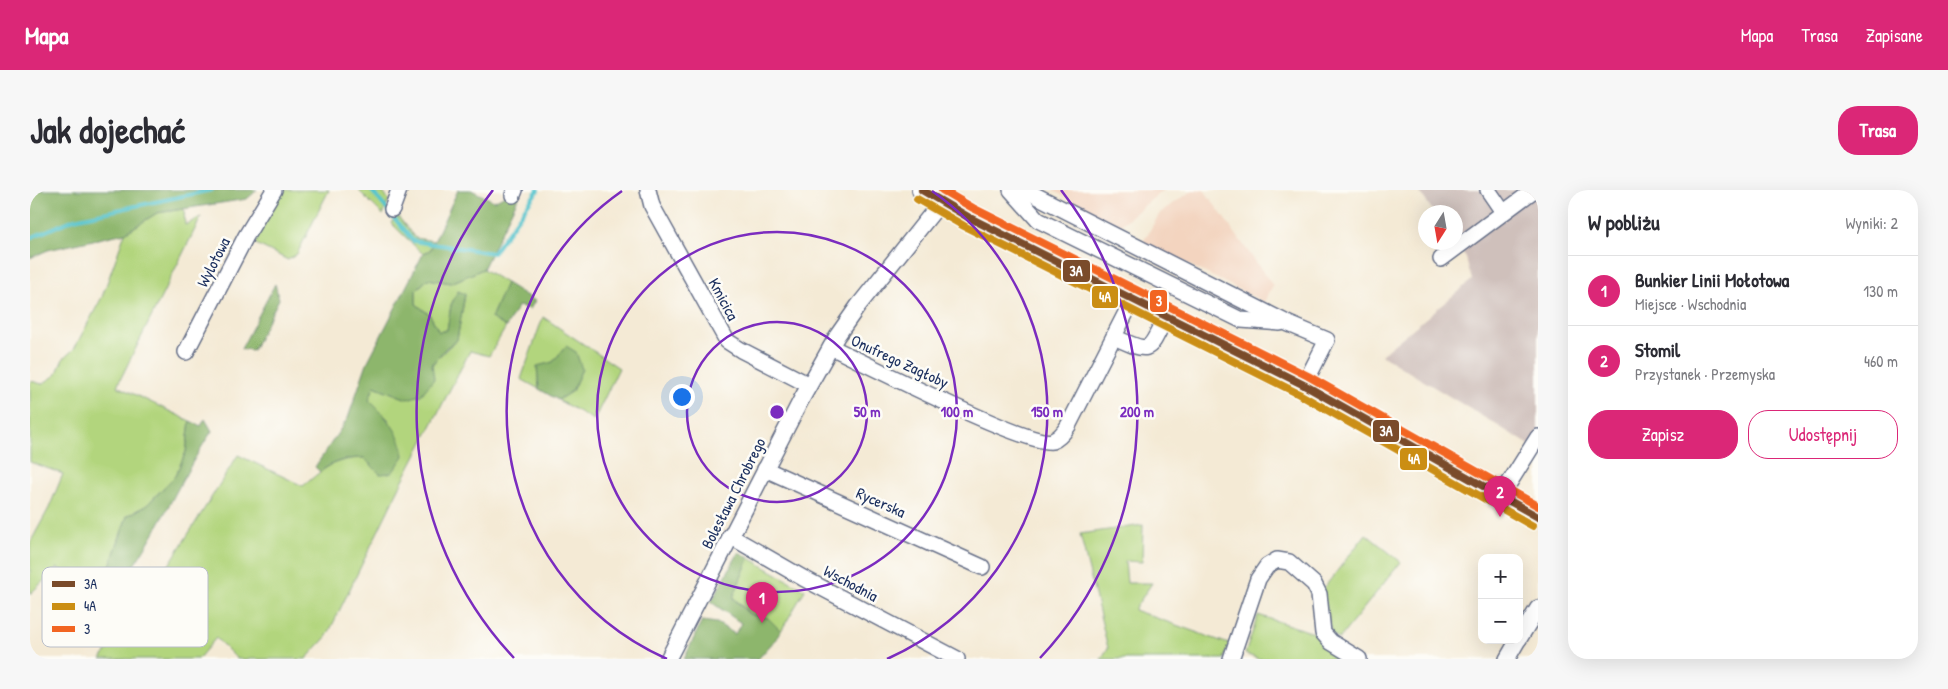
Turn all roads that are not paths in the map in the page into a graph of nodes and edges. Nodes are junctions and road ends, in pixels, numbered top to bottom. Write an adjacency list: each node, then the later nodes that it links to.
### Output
1 (274, 190): 17 (street, Wylotowa)
2 (399, 190): 9 (street)
3 (648, 190): 18 (street, Kmicica)
4 (1011, 190): 14 (street)
5 (1025, 190): 14 (street)
6 (1488, 190): 10 (street)
7 (1534, 190): 10 (street)
8 (934, 195): 12 (main road); 16 (street, Bolesława Chrobrego)
9 (392, 209)
10 (1503, 212): 11 (street)
11 (1441, 258)
12 (1133, 300): 13 (main road); 15 (street, Onufrego Zagłoby)
13 (1166, 316): 15 (street); 19 (main road)
14 (1289, 324): 19 (street)
15 (1114, 337): 16 (street, Onufrego Zagłoby)
16 (830, 347): 18 (street, Bolesława Chrobrego)
17 (186, 352)
18 (809, 385): 21 (street, Bolesława Chrobrego)
19 (1304, 385): 22 (main road)
20 (1538, 437): 22 (street)
21 (765, 469): 24 (street, Bolesława Chrobrego); 25 (street, Rycerska)
22 (1501, 496): 23 (main road)
23 (1538, 517)
24 (730, 536): 29 (street, Bolesława Chrobrego); 30 (street, Wschodnia)
25 (982, 566)
26 (1538, 608): 27 (street)
27 (1523, 633)
28 (1516, 644): 33 (street)
29 (668, 659)
30 (957, 659)
31 (1231, 659): 32 (street)
32 (1359, 659)
33 (1507, 659)

